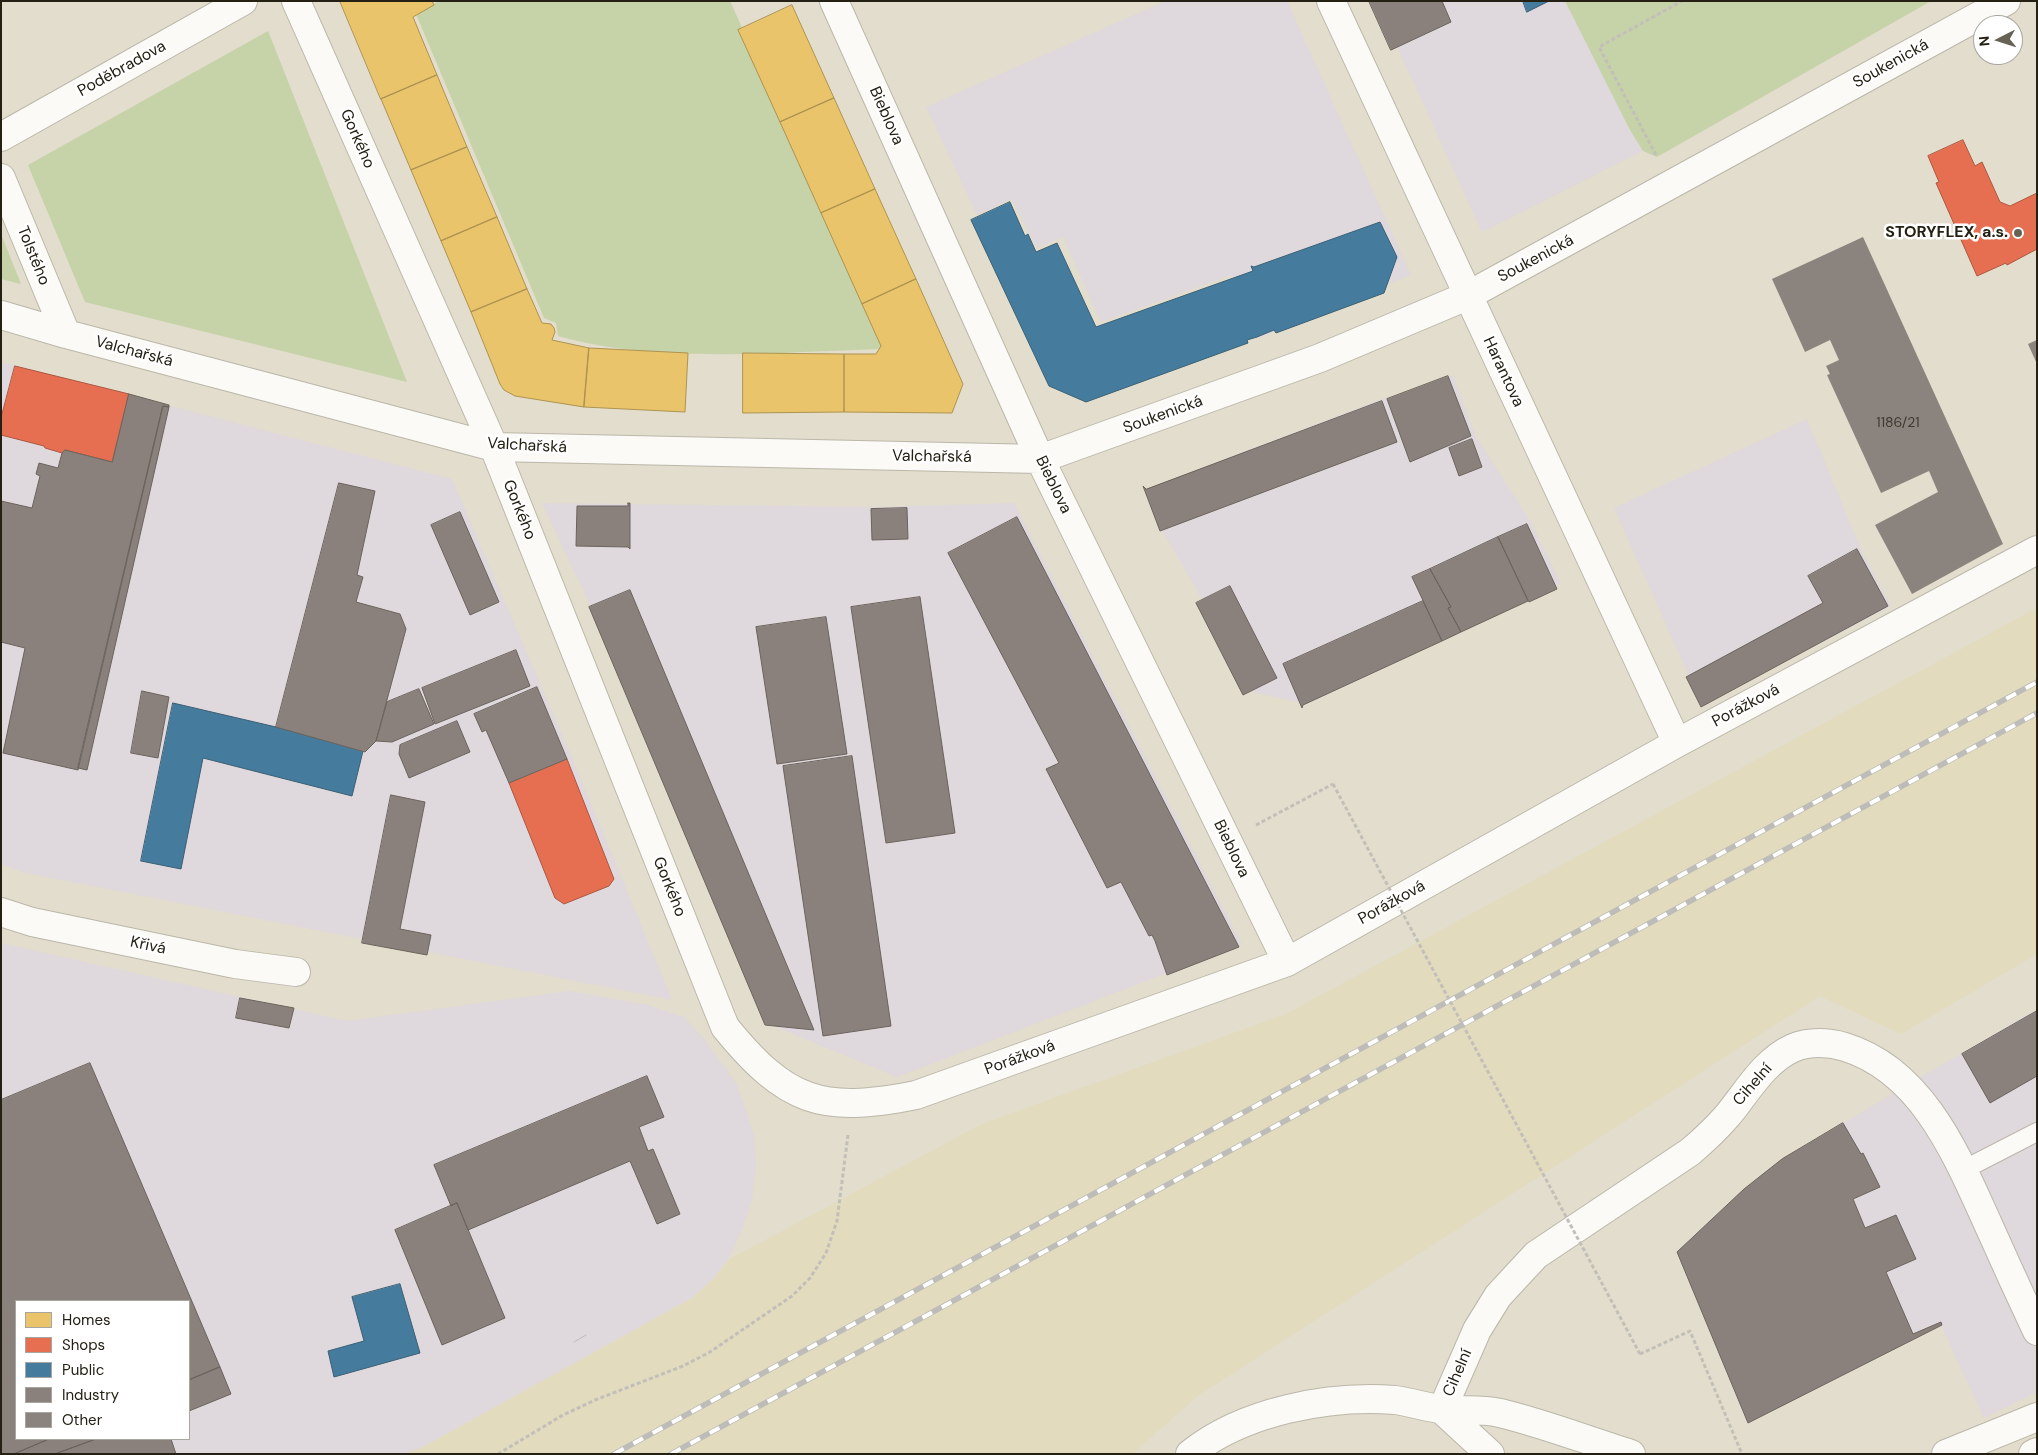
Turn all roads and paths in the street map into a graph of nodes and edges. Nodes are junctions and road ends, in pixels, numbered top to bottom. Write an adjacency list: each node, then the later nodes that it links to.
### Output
1 (243, 1): 7 (main road, Poděbradova)
2 (296, 1): 13 (main road, Gorkého)
3 (834, 1): 14 (main road, Bieblova)
4 (1330, 1): 10 (main road, Harantova)
5 (1682, 1): 9 (path)
6 (2006, 1): 9 (main road, Soukenická)
7 (1, 137)
8 (1, 178): 12 (main road, Tolstého)
9 (1673, 185): 10 (main road, Soukenická)
10 (1467, 296): 14 (main road, Soukenická); 16 (main road, Harantova)
11 (1, 315): 12 (main road, Valchařská)
12 (66, 334): 13 (main road, Valchařská)
13 (494, 447): 14 (main road, Valchařská); 21 (main road, Gorkého)
14 (1040, 459): 17 (main road, Bieblova)
15 (2037, 550): 16 (main road, Porážková)
16 (1677, 743): 19 (main road, Porážková)
17 (1227, 840): 19 (main road, Bieblova); 33 (path, bridge)
18 (1, 912): 20 (main road, Křivá)
19 (1287, 962): 22 (main road, Porážková)
20 (296, 972)
21 (725, 1027): 22 (main road, Porážková)
22 (852, 1104): 29 (path)
23 (2037, 1132): 24 (lane)
24 (1963, 1170): 25 (main road, Cihelní); 26 (main road, Cihelní)
25 (2037, 1331)
26 (1442, 1410): 30 (main road); 31 (main road); 32 (main road)
27 (2037, 1418): 34 (main road)
28 (2037, 1452): 35 (main road)
29 (498, 1454)
30 (1190, 1454)
31 (1490, 1454)
32 (1631, 1454)
33 (1742, 1454)
34 (1946, 1454)
35 (2033, 1454)

